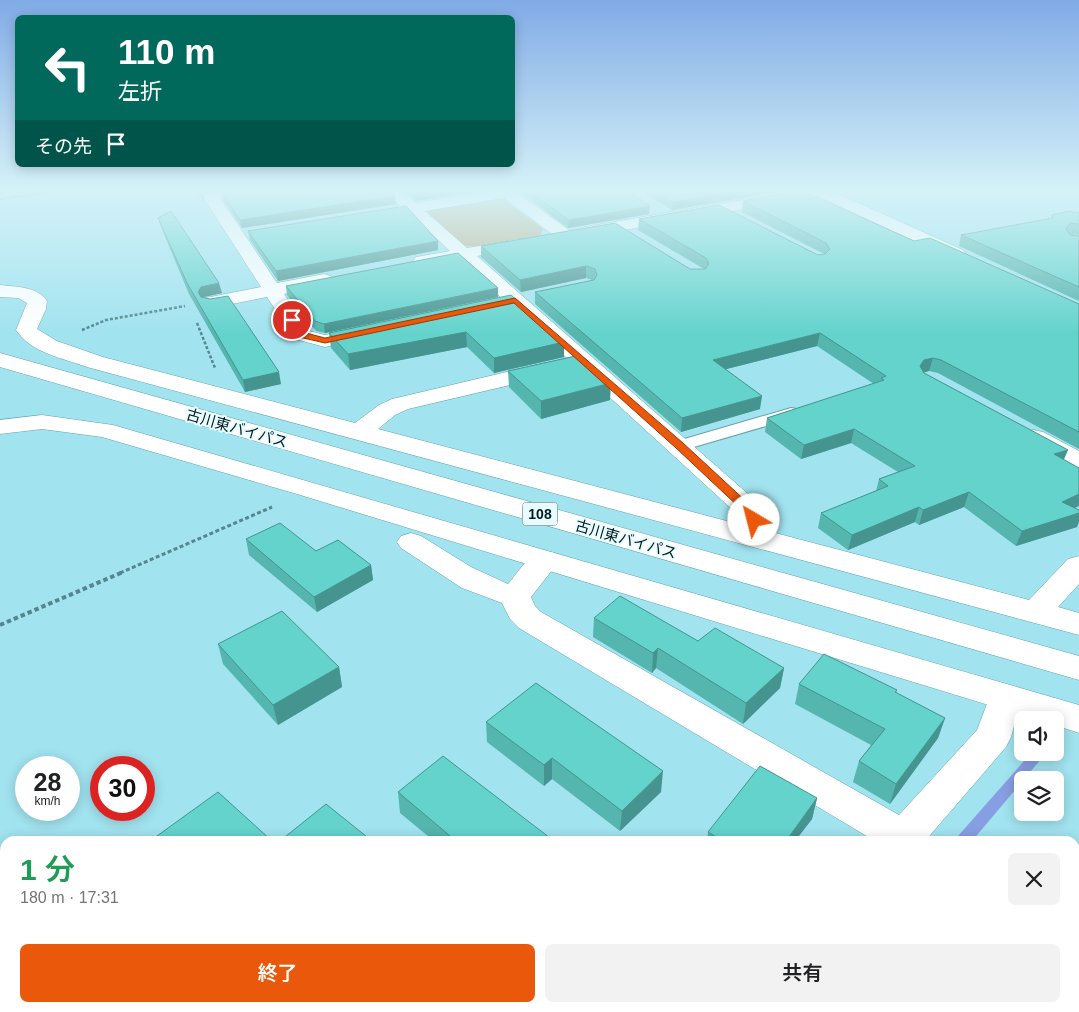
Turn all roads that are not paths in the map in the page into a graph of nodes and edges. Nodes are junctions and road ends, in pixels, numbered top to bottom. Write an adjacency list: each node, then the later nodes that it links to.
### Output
1 (238, 239): 11 (main road)
2 (447, 239): 7 (main road)
3 (547, 239): 7 (main road)
4 (639, 239): 6 (main road)
5 (924, 239): 8 (main road)
6 (642, 241)
7 (463, 254): 9 (main road); 15 (main road)
8 (970, 260)
9 (406, 264)
10 (339, 277): 11 (main road)
11 (272, 290): 14 (main road); 16 (main road)
12 (0, 291): 22 (main road)
13 (542, 295): 15 (main road)
14 (212, 302)
15 (506, 302): 18 (main road)
16 (382, 328)
17 (0, 360): 32 (main road, 古川東バイパス / 108)
18 (584, 361): 22 (main road); 23 (main road)
19 (808, 407): 23 (lane)
20 (1012, 425): 24 (main road)
21 (0, 426): 27 (main road)
22 (360, 432): 25 (main road)
23 (680, 446): 25 (main road)
24 (1079, 461)
25 (747, 536): 30 (main road)
26 (411, 542): 29 (main road)
27 (545, 560): 29 (main road); 33 (main road)
28 (1079, 566): 30 (main road)
29 (515, 596): 35 (main road)
30 (1035, 612): 31 (main road)
31 (1079, 624)
32 (1079, 668)
33 (1006, 697): 34 (main road); 36 (main road)
34 (1079, 719)
35 (897, 836)
36 (905, 836)

